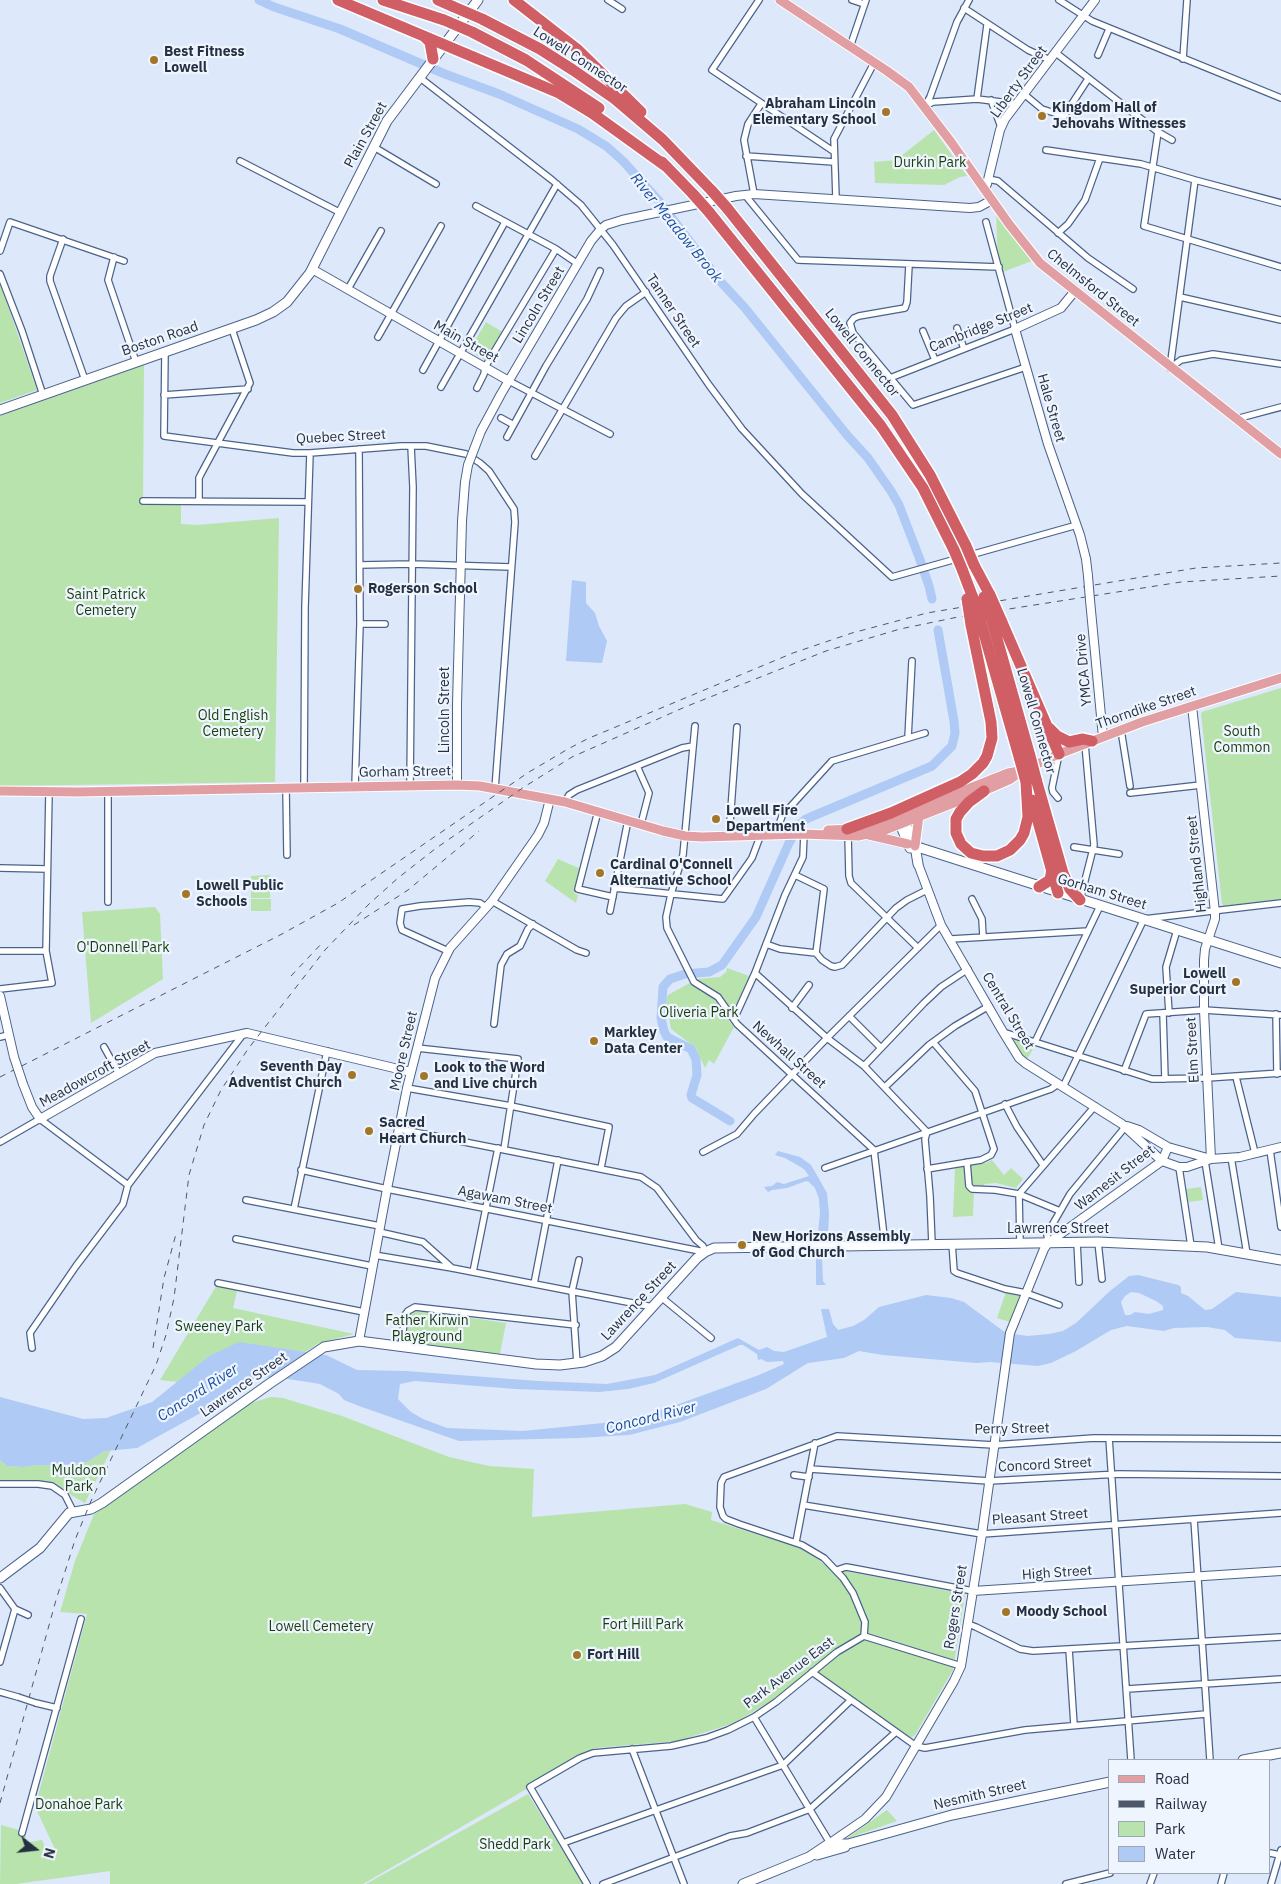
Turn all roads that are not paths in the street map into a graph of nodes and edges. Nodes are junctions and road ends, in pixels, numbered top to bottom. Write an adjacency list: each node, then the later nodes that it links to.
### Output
1 (338, 0): 20 (highway)
2 (383, 0): 48 (highway, Lowell Connector, bridge)
3 (438, 0): 50 (highway, Lowell Connector, bridge)
4 (478, 0): 21 (main road, Plain Street)
5 (514, 0): 50 (highway)
6 (608, 0): 16 (street)
7 (759, 0): 35 (street)
8 (780, 0): 22 (main road, Chelmsford Street)
9 (852, 0): 14 (street)
10 (969, 0): 15 (street)
11 (1059, 0): 17 (street)
12 (1095, 0): 17 (street, Liberty Street)
13 (1186, 0): 26 (street)
14 (865, 2): 22 (street)
15 (964, 8): 18 (street); 37 (street)
16 (622, 9)
17 (1083, 17): 19 (street); 23 (street, Liberty Street)
18 (987, 25): 27 (street); 33 (street)
19 (1109, 28): 24 (street); 26 (street)
20 (424, 36): 21 (highway); 25 (highway)
21 (445, 44): 25 (main road, Plain Street); 48 (highway)
22 (850, 46): 28 (main road, Chelmsford Street)
23 (1056, 53): 27 (street, Liberty Street); 30 (street)
24 (1098, 54)
25 (433, 58): 29 (main road, Plain Street)
26 (1183, 59): 32 (street)
27 (1050, 60): 31 (street, Liberty Street)
28 (874, 63): 37 (main road, Chelmsford Street); 43 (street)
29 (421, 74): 41 (main road, Plain Street); 54 (street, Tanner Street)
30 (1088, 79): 31 (street); 39 (street)
31 (1024, 94): 36 (street, Liberty Street)
32 (1281, 98)
33 (977, 99): 34 (street); 37 (street)
34 (991, 100): 36 (street); 38 (street)
35 (761, 104): 43 (street); 44 (street)
36 (1017, 104): 38 (street, Liberty Street)
37 (925, 106): 55 (main road, Chelmsford Street)
38 (1001, 127): 51 (street, Liberty Street)
39 (1158, 132): 40 (street); 49 (street)
40 (1172, 140)
41 (374, 147): 53 (street); 62 (main road, Plain Street)
42 (1046, 150): 45 (street)
43 (833, 151): 47 (street)
44 (746, 156): 47 (street); 56 (street)
45 (1100, 158): 49 (street); 68 (street)
46 (240, 162): 62 (street)
47 (834, 162): 58 (street)
48 (667, 167): 137 (highway, Lowell Connector, bridge)
49 (1153, 167): 52 (street); 71 (street)
50 (694, 170): 137 (highway, Lowell Connector, bridge)
51 (988, 179): 55 (street, Liberty Street); 68 (street)
52 (1195, 180): 60 (street); 71 (street)
53 (436, 184)
54 (557, 184): 66 (street, Tanner Street); 69 (street)
55 (984, 189): 59 (main road, Chelmsford Street)
56 (754, 194): 57 (street); 58 (street)
57 (745, 195): 66 (street); 77 (street)
58 (836, 198): 59 (street)
59 (992, 200): 86 (main road, Chelmsford Street)
60 (1281, 203)
61 (476, 206): 63 (street)
62 (341, 212): 80 (main road, Plain Street)
63 (505, 222): 69 (street); 95 (street)
64 (986, 222): 78 (street, Hale Street)
65 (442, 226): 88 (street)
66 (601, 229): 76 (street, Lincoln Street); 85 (street, Tanner Street)
67 (381, 231): 83 (street)
68 (1058, 233): 84 (street)
69 (528, 234): 72 (street); 98 (street)
70 (63, 239): 73 (street); 74 (street); 107 (street)
71 (1188, 239): 79 (street); 87 (street)
72 (556, 249): 76 (street); 102 (street)
73 (0, 251)
74 (114, 257): 75 (street); 100 (street)
75 (124, 261)
76 (578, 264): 108 (street, Lincoln Street)
77 (909, 265): 78 (street); 106 (street)
78 (999, 267): 92 (street, Hale Street)
79 (1281, 267)
80 (312, 269): 83 (street, Main Street); 91 (main road, Boston Road)
81 (600, 271): 112 (street)
82 (0, 274): 114 (street)
83 (348, 289): 88 (street, Main Street)
84 (1133, 289)
85 (646, 292): 117 (street); 132 (street, Tanner Street)
86 (1074, 292): 92 (street, Cambridge Street); 104 (main road, Chelmsford Street)
87 (1180, 297): 89 (street); 104 (street)
88 (391, 314): 94 (street); 95 (street, Main Street)
89 (1281, 320)
90 (957, 328): 96 (street)
91 (232, 329): 97 (main road, Boston Road); 111 (street)
92 (1015, 329): 96 (street, Cambridge Street); 103 (street, Hale Street)
93 (922, 331): 99 (street)
94 (378, 337)
95 (439, 342): 98 (street, Main Street); 105 (street)
96 (964, 349): 99 (street, Cambridge Street)
97 (165, 352): 100 (main road, Boston Road); 113 (street)
98 (460, 354): 102 (street, Main Street); 109 (street)
99 (935, 360): 106 (street, Cambridge Street)
100 (136, 362): 107 (main road, Boston Road)
101 (1281, 364): 104 (street)
102 (485, 367): 108 (street, Main Street); 110 (street)
103 (1026, 367): 106 (street); 132 (street, Hale Street)
104 (1170, 368): 119 (main road, Chelmsford Street)
105 (422, 370)
106 (890, 378)
107 (85, 380): 114 (main road, Boston Road)
108 (509, 381): 112 (street, Main Street); 135 (street, Lincoln Street, bridge)
109 (441, 388)
110 (477, 388)
111 (248, 389): 113 (street); 123 (street)
112 (531, 393): 117 (street, Main Street); 120 (street)
113 (164, 394): 123 (street, Quebec Street)
114 (43, 395): 116 (main road, Boston Road)
115 (1281, 407): 119 (street)
116 (0, 410)
117 (562, 410): 121 (street, Main Street); 128 (street)
118 (501, 418): 120 (street)
119 (1236, 419): 127 (main road, Chelmsford Street)
120 (512, 424): 122 (street)
121 (610, 434)
122 (507, 436)
123 (218, 443): 126 (street, Quebec Street); 130 (street)
124 (411, 446): 125 (street, Quebec Street); 133 (street); 136 (street, Quebec Street)
125 (359, 449): 126 (street, Quebec Street); 134 (street)
126 (310, 453): 131 (street)
127 (1281, 454)
128 (535, 456)
129 (143, 500): 130 (street)
130 (198, 501): 131 (street)
131 (308, 502): 162 (street)
132 (1076, 525): 138 (street, Hale Street, bridge)
133 (412, 564): 134 (street); 135 (street); 160 (street)
134 (360, 565): 140 (street)
135 (460, 565): 136 (street); 156 (street, Lincoln Street)
136 (511, 567): 163 (street, Quebec Street)
137 (978, 597): 139 (highway, bridge); 139 (highway, bridge)
138 (1090, 600): 151 (street, YMCA Drive)
139 (986, 622): 146 (highway); 155 (highway, Lowell Connector); 177 (highway)
140 (360, 624): 141 (street); 159 (street)
141 (385, 624)
142 (912, 661): 150 (street)
143 (1281, 678): 144 (main road, Thorndike Street)
144 (1192, 706): 148 (main road, Thorndike Street); 157 (street, Highland Street)
145 (695, 726): 152 (street, Newhall Street)
146 (1047, 726): 151 (highway); 153 (highway)
147 (737, 727): 183 (street)
148 (1121, 730): 151 (main road, Thorndike Street); 158 (street)
149 (924, 734): 150 (street)
150 (908, 738): 179 (street)
151 (1093, 741): 153 (main road, Thorndike Street); 186 (street)
152 (693, 746): 154 (street); 182 (street, Newhall Street)
153 (1059, 754): 155 (main road, Thorndike Street); 169 (street)
154 (637, 766): 171 (street); 176 (street)
155 (1027, 769): 166 (main road, Thorndike Street); 166 (highway); 175 (main road, Thorndike Street); 192 (highway)
156 (457, 785): 160 (main road, Gorham Street); 163 (main road, Gorham Street)
157 (1201, 785): 168 (street); 207 (street, Highland Street)
158 (1130, 786)
159 (355, 787): 160 (main road, Gorham Street); 162 (main road, Gorham Street)
160 (410, 787)
161 (286, 788): 162 (main road, Gorham Street); 165 (main road, Gorham Street); 188 (street)
162 (304, 788)
163 (495, 789): 170 (main road, Gorham Street)
164 (0, 791): 167 (main road, Gorham Street)
165 (108, 791): 167 (main road, Gorham Street); 202 (street)
166 (984, 791): 173 (main road, Thorndike Street)
167 (49, 792): 191 (street)
168 (1130, 793)
169 (1058, 798)
170 (550, 799): 171 (main road, Gorham Street); 204 (street, Moore Street)
171 (565, 802): 172 (main road, Gorham Street)
172 (598, 811): 174 (main road, Gorham Street); 199 (street)
173 (919, 816): 175 (main road, Thorndike Street); 184 (main road)
174 (628, 820): 176 (main road, Gorham Street); 195 (street)
175 (901, 820): 177 (main road, Gorham Street); 181 (main road, Thorndike Street); 184 (main road)
176 (642, 824): 182 (main road, Gorham Street)
177 (848, 832): 180 (main road, Gorham Street); 181 (main road, Gorham Street); 208 (street)
178 (761, 834): 179 (main road, Gorham Street); 183 (main road, Gorham Street); 198 (street)
179 (776, 834): 180 (main road, Gorham Street)
180 (803, 834): 193 (street)
181 (867, 835): 184 (main road)
182 (685, 836): 183 (main road, Gorham Street); 198 (street, Newhall Street)
183 (729, 836)
184 (911, 845): 189 (main road, Central Street); 194 (main road, Gorham Street)
185 (1074, 847): 186 (street)
186 (1093, 850): 187 (street); 201 (street)
187 (1119, 854)
188 (286, 855)
189 (918, 864): 196 (street, Central Street)
190 (0, 868): 191 (street)
191 (47, 869): 220 (street)
192 (1057, 871): 194 (highway); 197 (highway); 201 (highway)
193 (795, 875): 217 (street); 223 (street)
194 (1039, 887): 197 (main road, Gorham Street)
195 (614, 888): 198 (street); 199 (street)
196 (927, 890): 208 (street); 211 (street, Central Street)
197 (1058, 893): 201 (main road, Gorham Street)
198 (671, 894): 236 (street, Newhall Street)
199 (612, 897): 206 (street)
200 (972, 899): 214 (street)
201 (1080, 900): 205 (main road, Gorham Street)
202 (108, 902)
203 (1281, 903): 207 (street)
204 (489, 904): 210 (street); 221 (street, Moore Street); 221 (street)
205 (1100, 906): 209 (main road, Gorham Street); 213 (street)
206 (610, 911)
207 (1215, 912): 209 (street); 216 (street, Highland Street)
208 (887, 918): 218 (street); 223 (street)
209 (1144, 919): 212 (main road, Gorham Street); 248 (street)
210 (533, 924): 222 (street); 237 (street)
211 (941, 925): 215 (street, Central Street); 218 (street)
212 (1177, 930): 216 (main road, Gorham Street); 233 (street)
213 (1088, 932): 214 (street); 243 (street)
214 (983, 937): 215 (street)
215 (951, 939): 225 (street, Central Street)
216 (1207, 940): 224 (main road, Gorham Street); 232 (street, Elm Street)
217 (766, 944): 223 (street); 226 (street)
218 (918, 948): 235 (street)
219 (0, 951): 220 (street)
220 (46, 951): 228 (street)
221 (448, 951): 245 (street, Moore Street)
222 (586, 953)
223 (816, 953)
224 (1281, 963)
225 (968, 969): 230 (street, Central Street); 246 (street)
226 (755, 973): 231 (street); 236 (street)
227 (810, 985): 231 (street)
228 (0, 989)
229 (0, 998): 240 (street)
230 (988, 1006): 238 (street, Central Street); 242 (street)
231 (792, 1008): 241 (street)
232 (1204, 1010): 233 (street); 234 (street); 256 (street, Elm Street)
233 (1166, 1013): 250 (street); 257 (street)
234 (1279, 1014): 254 (street)
235 (849, 1016): 241 (street); 246 (street)
236 (734, 1020): 253 (street, Newhall Street)
237 (494, 1024)
238 (1003, 1032): 243 (street); 258 (street, Central Street)
239 (244, 1033): 247 (street, Meadowcroft Street); 252 (street, Meadowcroft Street); 289 (street)
240 (4, 1036): 265 (street, bridge)
241 (826, 1038): 249 (street); 253 (street)
242 (933, 1042): 259 (street); 264 (street)
243 (1035, 1042): 248 (street)
244 (104, 1046): 252 (street)
245 (417, 1048): 251 (street, Moore Street); 262 (street)
246 (881, 1048): 249 (street)
247 (327, 1051): 251 (street, Meadowcroft Street); 288 (street)
248 (1078, 1056): 250 (street); 258 (street)
249 (864, 1066): 259 (street)
250 (1124, 1071): 257 (street)
251 (411, 1072): 260 (street, Moore Street)
252 (119, 1074): 265 (street, Meadowcroft Street)
253 (793, 1074): 273 (street, Newhall Street); 275 (street)
254 (1279, 1074): 255 (street)
255 (1236, 1077): 256 (street); 277 (street)
256 (1207, 1078): 257 (street); 280 (street, Elm Street)
257 (1165, 1079)
258 (1060, 1085): 261 (street); 263 (street, Central Street)
259 (885, 1087): 268 (street)
260 (408, 1088): 262 (street); 267 (street, Moore Street)
261 (1005, 1104): 264 (street); 283 (street)
262 (511, 1106): 272 (street); 285 (street)
263 (1095, 1106): 266 (street, Central Street); 283 (street)
264 (983, 1112): 268 (street); 282 (street)
265 (40, 1119): 269 (street, Meadowcroft Street); 289 (street)
266 (1126, 1126): 270 (street, Central Street); 281 (street, Central Street); 295 (street)
267 (399, 1129): 272 (street); 290 (street, Moore Street)
268 (927, 1132): 273 (street); 287 (street)
269 (0, 1142)
270 (1168, 1147): 276 (street, Central Street); 281 (street, Wamesit Street)
271 (1281, 1147): 274 (street, Central Street)
272 (501, 1149): 279 (street); 294 (street)
273 (874, 1150): 286 (street); 306 (street)
274 (1270, 1150): 277 (street, Central Street); 297 (street)
275 (702, 1152)
276 (1188, 1153): 280 (street, Central Street); 284 (street)
277 (1255, 1153): 278 (street, Central Street)
278 (1231, 1157): 280 (street, Central Street); 310 (street)
279 (558, 1160): 285 (street); 296 (street)
280 (1208, 1160): 284 (street, Central Street); 308 (street)
281 (1162, 1161): 284 (street, Central Street); 304 (street, Wamesit Street)
282 (966, 1162): 287 (street); 291 (street)
283 (1043, 1165): 291 (street)
284 (1182, 1167): 307 (street)
285 (601, 1168): 309 (street)
286 (825, 1168)
287 (927, 1168): 305 (street)
288 (301, 1170): 290 (street, Agawam Street); 293 (street)
289 (128, 1185): 331 (street)
290 (386, 1189): 294 (street, Agawam Street); 298 (street, Moore Street)
291 (1019, 1194): 295 (street); 303 (street)
292 (246, 1200): 293 (street)
293 (294, 1209): 298 (street)
294 (486, 1209): 296 (street, Agawam Street); 316 (street)
295 (1060, 1211): 304 (street)
296 (546, 1221): 309 (street, Agawam Street); 320 (street)
297 (1281, 1227)
298 (379, 1229): 311 (street, Moore Street); 315 (street)
299 (236, 1239): 314 (street)
300 (1077, 1242): 301 (main road, Lawrence Street); 304 (main road, Lawrence Street); 318 (street)
301 (1098, 1242): 307 (main road, Lawrence Street); 317 (street)
302 (952, 1243): 303 (main road, Lawrence Street); 305 (main road, Lawrence Street); 322 (street)
303 (1020, 1243): 304 (main road, Lawrence Street)
304 (1048, 1243): 322 (street, Rogers Street)
305 (932, 1244): 306 (main road, Lawrence Street)
306 (885, 1245): 309 (main road, Lawrence Street)
307 (1191, 1246): 308 (main road, Lawrence Street)
308 (1219, 1249): 310 (main road, Lawrence Street)
309 (705, 1252): 323 (main road, Lawrence Street)
310 (1247, 1254): 312 (main road, Lawrence Street)
311 (374, 1255): 314 (street, Moore Street); 315 (street)
312 (1280, 1258)
313 (579, 1260): 321 (street)
314 (372, 1266): 326 (street, Moore Street)
315 (452, 1268): 316 (street)
316 (473, 1272): 320 (street)
317 (1102, 1278)
318 (1079, 1282)
319 (218, 1283): 326 (street)
320 (534, 1284): 321 (street)
321 (572, 1291): 325 (street); 327 (street)
322 (1026, 1293): 324 (street); 336 (street, Rogers Street)
323 (661, 1297): 325 (main road, Lawrence Street); 328 (street)
324 (1059, 1305)
325 (653, 1307): 332 (main road, Lawrence Street)
326 (364, 1312): 329 (street, Moore Street)
327 (576, 1325): 330 (street); 332 (street)
328 (712, 1338)
329 (359, 1342): 330 (main road, Lawrence Street); 345 (main road, Lawrence Street)
330 (401, 1347): 332 (main road, Lawrence Street)
331 (32, 1348)
332 (577, 1364)
333 (1109, 1438): 334 (street, Perry Street); 336 (street, Perry Street); 338 (street)
334 (1281, 1439)
335 (815, 1443): 336 (street, Perry Street); 337 (street); 350 (street, Perry Street)
336 (994, 1445): 342 (street, Rogers Street)
337 (810, 1469): 341 (street); 342 (street, Concord Street)
338 (1111, 1474): 340 (street, Concord Street); 342 (street, Concord Street); 348 (street)
339 (794, 1475): 341 (street)
340 (1281, 1476)
341 (809, 1477): 344 (street)
342 (990, 1481): 349 (street, Rogers Street)
343 (0, 1484): 345 (street)
344 (803, 1504): 349 (street, Pleasant Street); 350 (street)
345 (73, 1511): 354 (main road)
346 (1281, 1513): 347 (street, Pleasant Street)
347 (1194, 1518): 348 (street, Pleasant Street); 353 (street)
348 (1114, 1524): 349 (street, Pleasant Street); 355 (street)
349 (982, 1534): 357 (street, Rogers Street)
350 (796, 1542): 351 (street)
351 (836, 1570): 357 (street, High Street); 362 (street)
352 (1281, 1571): 353 (street, High Street)
353 (1197, 1576): 355 (street, High Street); 364 (street)
354 (0, 1578)
355 (1118, 1582): 357 (street, High Street); 365 (street)
356 (0, 1588): 358 (street)
357 (973, 1591): 361 (street, Rogers Street)
358 (14, 1609): 359 (street); 367 (street)
359 (28, 1615)
360 (81, 1619): 375 (street)
361 (968, 1624): 366 (street); 368 (street, Rogers Street)
362 (864, 1636): 368 (street); 369 (street, Park Avenue East)
363 (1281, 1637): 364 (street)
364 (1202, 1640): 365 (street); 371 (street)
365 (1123, 1646): 366 (street); 372 (street)
366 (1069, 1649): 379 (street)
367 (0, 1662)
368 (961, 1666): 381 (street, Rogers Street)
369 (812, 1672): 374 (street); 377 (street, Park Avenue East)
370 (1281, 1679): 371 (street)
371 (1205, 1683): 372 (street); 376 (street)
372 (1126, 1689): 378 (street)
373 (0, 1692): 375 (street, bridge)
374 (851, 1700): 380 (street); 387 (street)
375 (57, 1708): 391 (street)
376 (1206, 1714): 378 (street); 385 (street)
377 (754, 1717): 382 (street, Park Avenue East); 387 (street)
378 (1129, 1721): 379 (street); 384 (street)
379 (1074, 1725): 381 (street)
380 (896, 1732): 381 (street); 389 (street)
381 (916, 1746): 393 (street, Rogers Street)
382 (632, 1749): 390 (street); 394 (street, Park Avenue East)
383 (1281, 1753): 386 (main road)
384 (1131, 1759)
385 (1210, 1759)
386 (1255, 1759)
387 (783, 1764): 389 (street); 390 (street)
388 (1108, 1782): 392 (main road, Nesmith Street)
389 (810, 1809): 393 (street); 396 (street)
390 (655, 1811): 394 (street); 396 (street)
391 (22, 1833)
392 (859, 1841): 393 (main road, Nesmith Street); 397 (main road, Nesmith Street)
393 (830, 1842): 397 (main road, Rogers Street)
394 (563, 1843): 399 (street)
395 (1280, 1853): 404 (street)
396 (674, 1857): 400 (street); 401 (street)
397 (809, 1857): 402 (main road, Rogers Street)
398 (1108, 1874): 403 (street)
399 (587, 1884)
400 (603, 1884)
401 (684, 1884)
402 (743, 1884)
403 (1066, 1884)
404 (1271, 1884)

